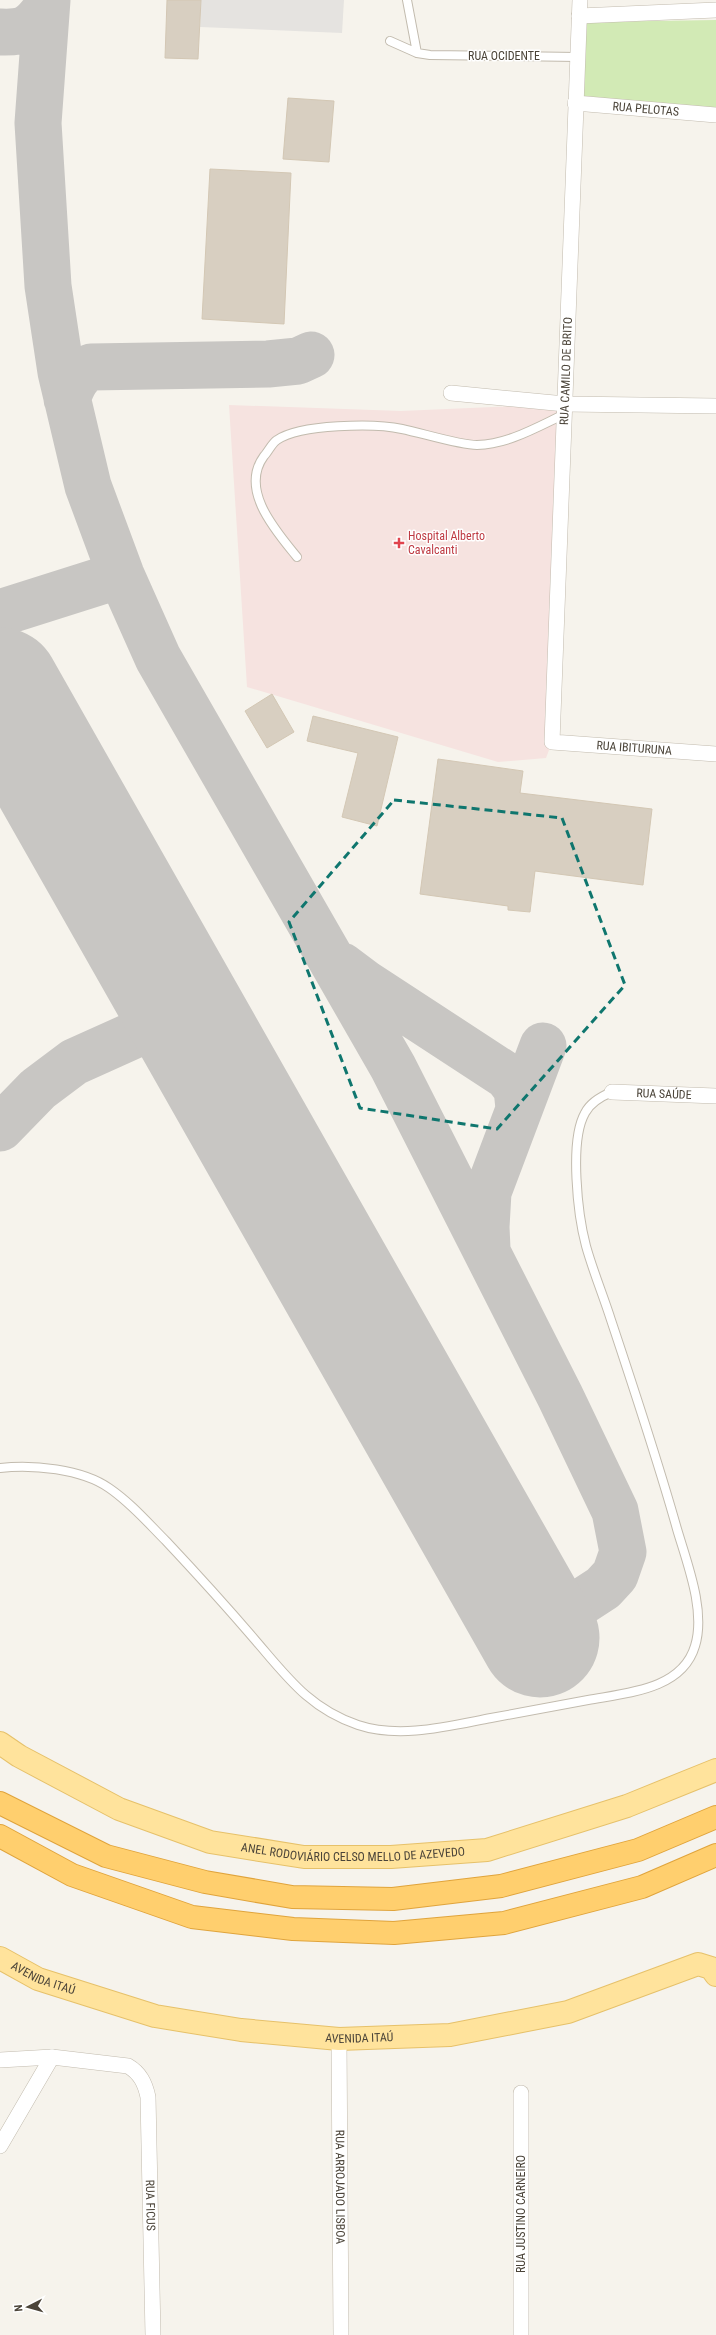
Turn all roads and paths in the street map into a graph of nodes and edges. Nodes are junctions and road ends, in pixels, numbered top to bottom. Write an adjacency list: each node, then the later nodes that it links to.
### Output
1 (407, 0): 6 (lane)
2 (580, 0): 4 (street, RUA CAMILO DE BRITO)
3 (716, 10): 4 (street)
4 (579, 16): 7 (street, RUA CAMILO DE BRITO)
5 (390, 41): 6 (lane, RUA OCIDENTE)
6 (417, 53): 7 (lane, RUA OCIDENTE)
7 (578, 57): 8 (street, RUA CAMILO DE BRITO)
8 (575, 103): 9 (street, RUA PELOTAS); 12 (street, RUA CAMILO DE BRITO)
9 (716, 115)
10 (451, 393): 12 (street)
11 (716, 406): 12 (street)
12 (565, 409): 13 (lane); 14 (street, RUA CAMILO DE BRITO)
13 (297, 557)
14 (552, 742): 15 (street, RUA IBITURUNA)
15 (716, 754)
16 (612, 1092): 17 (street, RUA SAÚDE); 18 (lane)
17 (716, 1096)
18 (0, 1468)
19 (0, 1743): 20 (main road, ANEL RODOVIÁRIO CELSO MELLO DE AZEVEDO)
20 (716, 1770)
21 (0, 1803): 22 (highway)
22 (716, 1817)
23 (0, 1836): 24 (highway)
24 (716, 1855)
25 (0, 1958): 27 (main road, AVENIDA ITAÚ)
26 (716, 1975): 27 (main road, AVENIDA ITAÚ)
27 (339, 2039): 33 (street, RUA ARROJADO LISBOA)
28 (52, 2057): 29 (street); 31 (street); 32 (street, RUA FICUS)
29 (0, 2060)
30 (521, 2093): 34 (street, RUA JUSTINO CARNEIRO)
31 (0, 2146)
32 (153, 2335)
33 (341, 2335)
34 (521, 2335)

